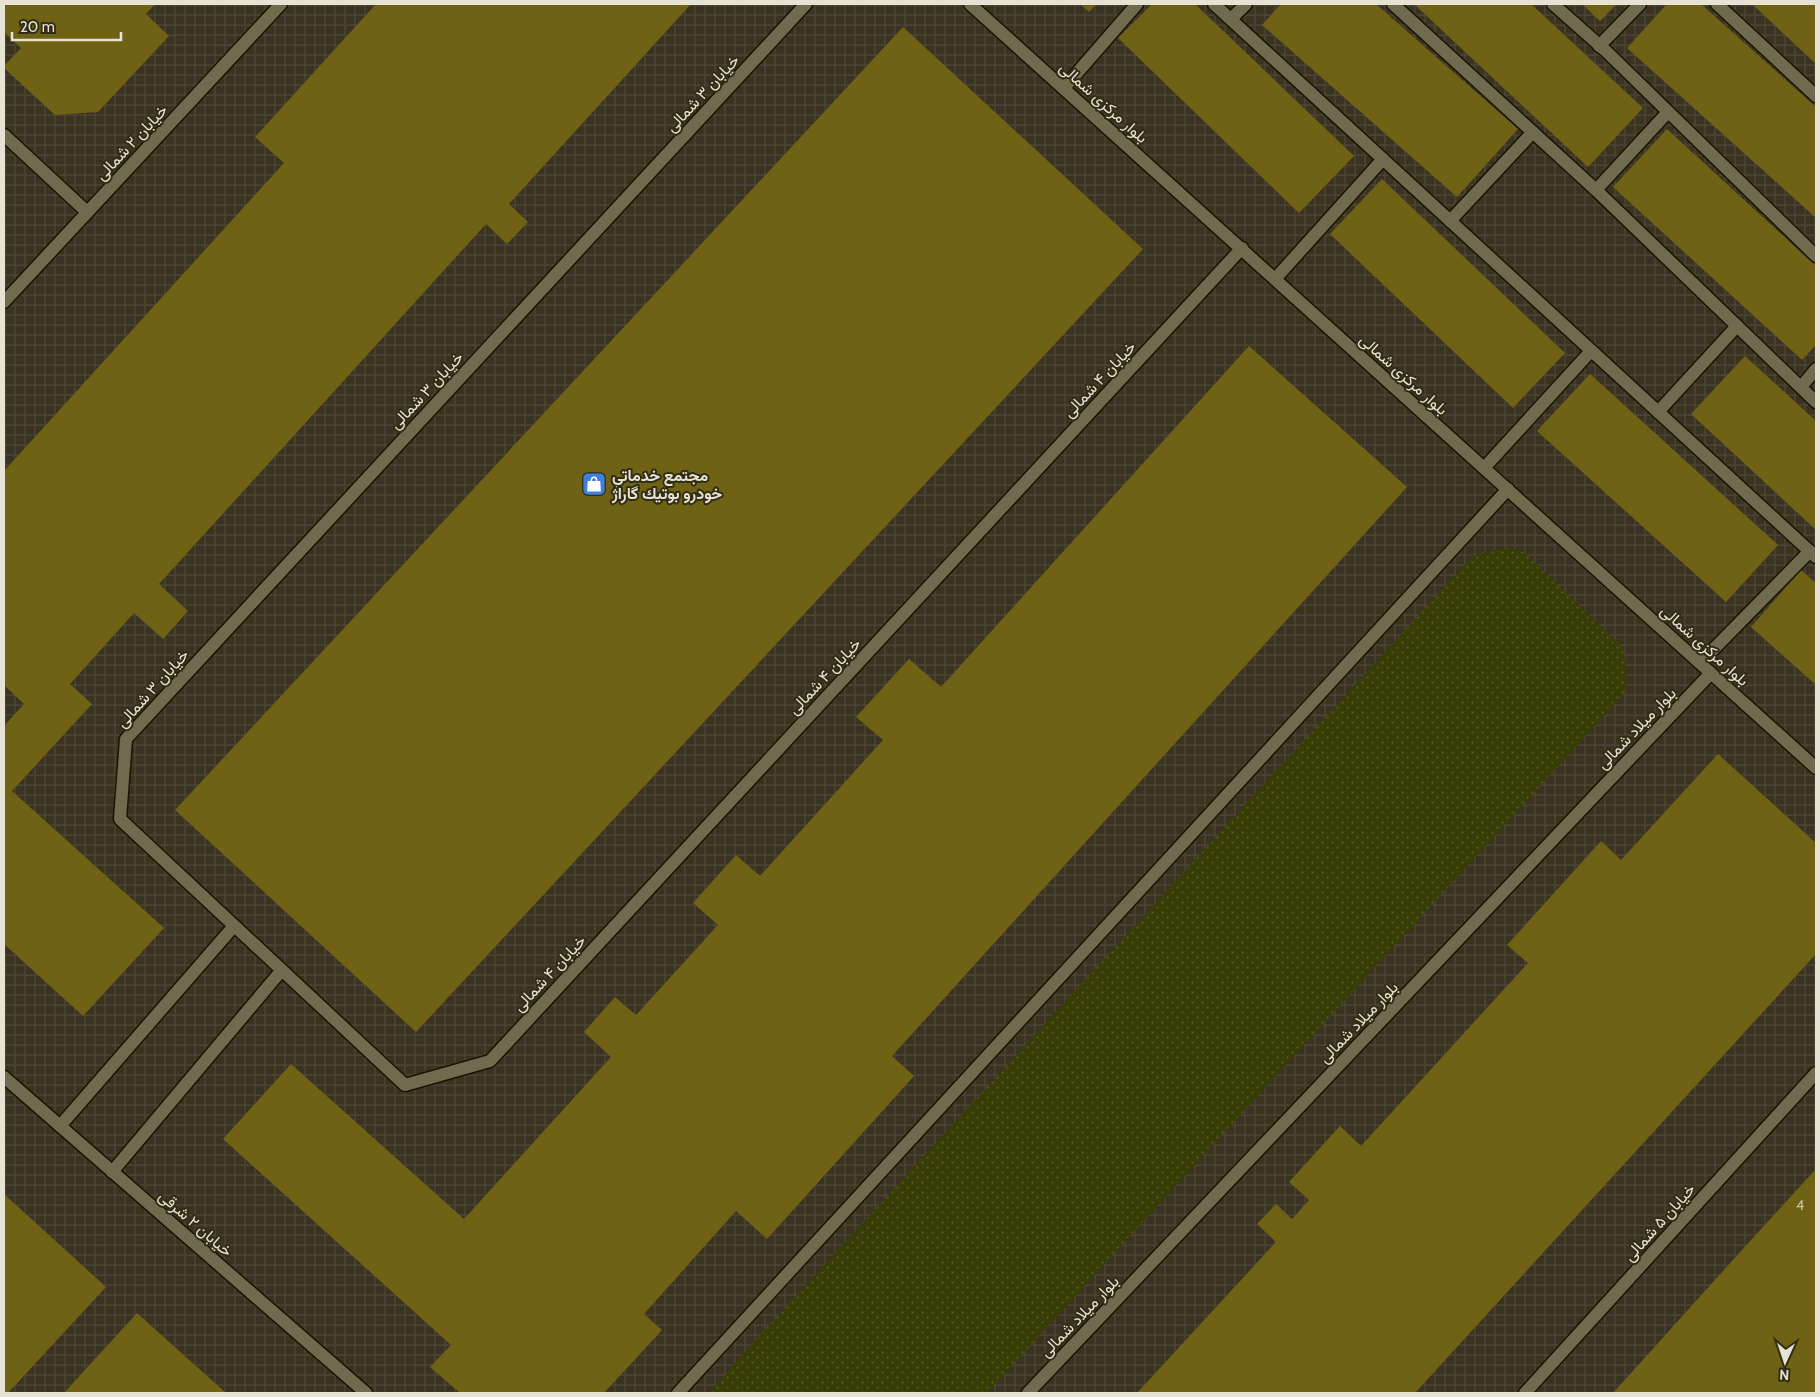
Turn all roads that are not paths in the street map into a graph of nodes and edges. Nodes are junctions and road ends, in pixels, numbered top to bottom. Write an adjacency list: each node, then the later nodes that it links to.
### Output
1 (281, 4): 20 (lane, خیابان ۲ شمالی)
2 (806, 4): 38 (lane, خیابان ۳ شمالی)
3 (970, 4): 13 (lane, بلوار مرکزی شمالی)
4 (1137, 4): 13 (lane)
5 (1214, 4): 11 (lane)
6 (1246, 4): 11 (lane)
7 (1393, 4): 16 (lane)
8 (1553, 4): 12 (lane)
9 (1640, 4): 12 (lane)
10 (1717, 4): 14 (lane)
11 (1231, 19): 18 (lane)
12 (1600, 46): 15 (lane)
13 (1064, 88): 22 (lane, بلوار مرکزی شمالی)
14 (1816, 96)
15 (1668, 112): 19 (lane); 23 (lane)
16 (1533, 132): 19 (lane); 21 (lane)
17 (4, 135): 20 (lane)
18 (1383, 159): 21 (lane); 24 (lane)
19 (1596, 190): 26 (lane)
20 (87, 212): 25 (lane, خیابان ۲ شمالی)
21 (1450, 220): 27 (lane)
22 (1242, 248): 24 (lane, بلوار مرکزی شمالی); 39 (lane, خیابان ۴ شمالی)
23 (1816, 256)
24 (1275, 279): 32 (lane, بلوار مرکزی شمالی)
25 (4, 302)
26 (1737, 326): 29 (lane); 31 (lane)
27 (1591, 351): 31 (lane); 32 (lane)
28 (1816, 370): 29 (lane)
29 (1801, 387): 30 (lane)
30 (1816, 402)
31 (1658, 412): 34 (lane)
32 (1484, 468): 33 (lane, بلوار مرکزی شمالی)
33 (1508, 489): 35 (lane, بلوار مرکزی شمالی); 45 (lane)
34 (1813, 554): 35 (lane)
35 (1700, 663): 36 (lane, بلوار مرکزی شمالی)
36 (1711, 673): 37 (lane, بلوار مرکزی شمالی); 46 (lane, بلوار میلاد شمالی)
37 (1816, 768)
38 (234, 926): 39 (lane); 42 (lane)
39 (281, 971): 43 (lane)
40 (1816, 1073): 47 (lane, خیابان ۵ شمالی)
41 (4, 1077): 42 (lane, خیابان ۲ شرقی)
42 (60, 1126): 43 (lane, خیابان ۲ شرقی)
43 (112, 1172): 44 (lane, خیابان ۲ شرقی)
44 (366, 1393)
45 (678, 1393)
46 (1028, 1393)
47 (1525, 1393)

